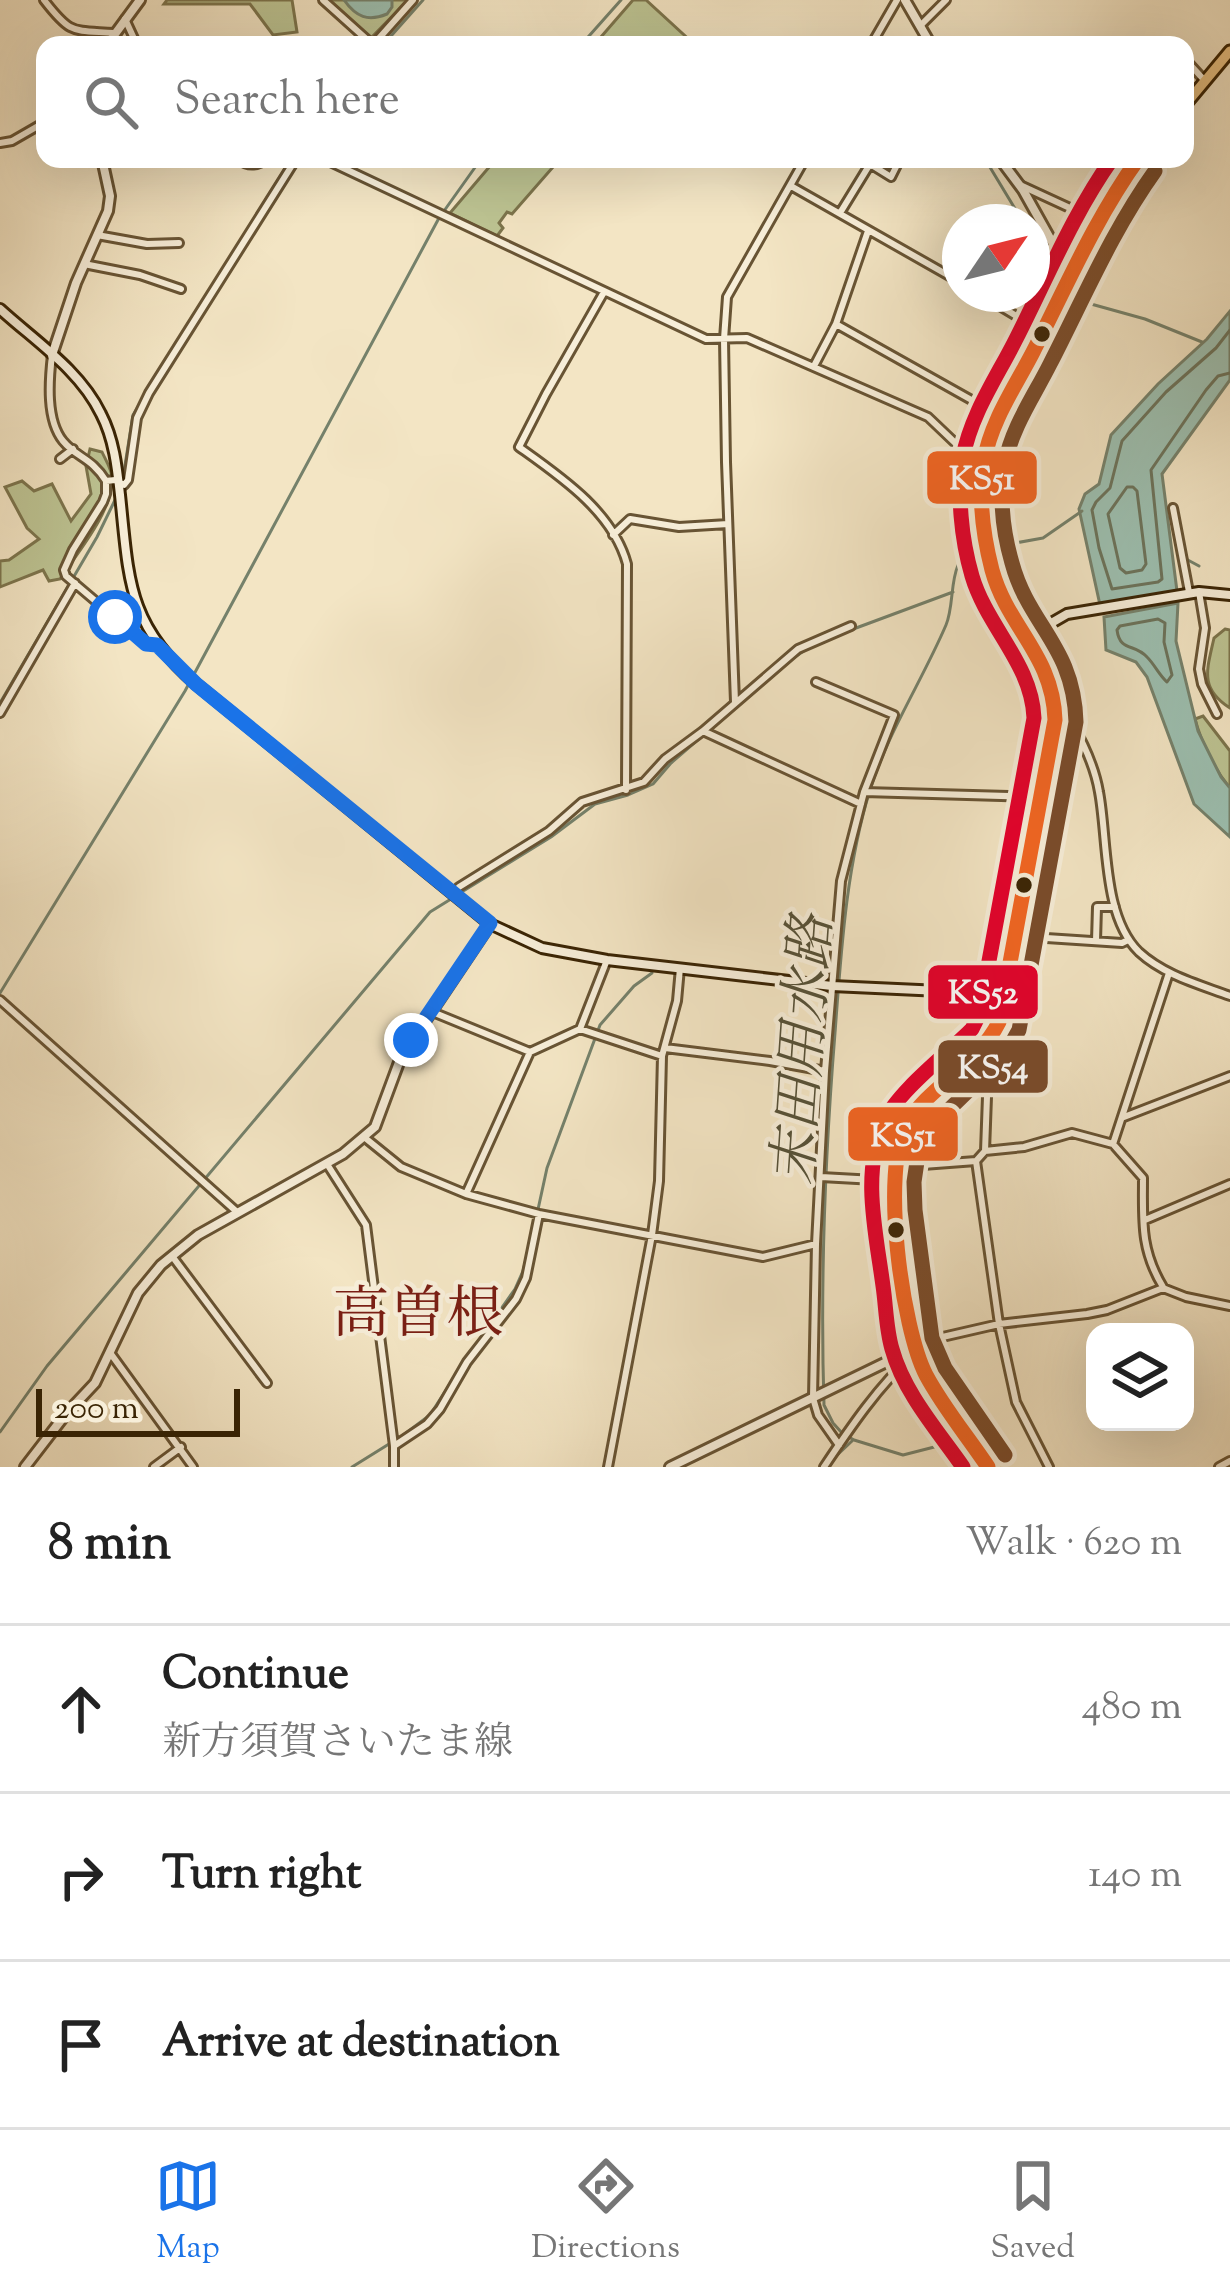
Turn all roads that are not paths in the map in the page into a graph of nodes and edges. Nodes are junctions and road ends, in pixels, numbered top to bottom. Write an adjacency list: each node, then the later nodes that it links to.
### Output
1 (44, 0): 9 (street)
2 (140, 0): 7 (main road)
3 (323, 0): 12 (street)
4 (412, 0): 13 (street)
5 (901, 0): 8 (main road); 14 (street)
6 (946, 0): 8 (street)
7 (125, 19): 9 (main road); 11 (street)
8 (920, 26): 15 (main road)
9 (114, 33): 10 (main road)
10 (112, 36)
11 (133, 36)
12 (363, 36)
13 (381, 36)
14 (877, 36)
15 (926, 36)
16 (1230, 51): 18 (main road)
17 (1194, 69): 18 (street)
18 (1205, 81): 19 (main road)
19 (1194, 94)
20 (36, 127): 21 (street)
21 (0, 143)
22 (103, 168): 34 (main road)
23 (290, 168): 54 (street)
24 (344, 168): 40 (street)
25 (800, 168): 30 (street)
26 (868, 168): 31 (street)
27 (1007, 168): 29 (main road)
28 (1133, 168): 32 (main road)
29 (1020, 185): 32 (street); 38 (main road)
30 (791, 186): 31 (street); 45 (street)
31 (840, 213): 33 (street)
32 (1100, 222): 38 (main road)
33 (869, 229): 37 (street); 43 (street)
34 (97, 235): 35 (street); 36 (main road)
35 (179, 243)
36 (84, 264): 39 (street); 46 (main road)
37 (942, 272)
38 (1071, 276): 44 (main road)
39 (181, 289)
40 (604, 292): 45 (street); 58 (street)
41 (0, 309): 46 (main road)
42 (1010, 312): 44 (street)
43 (836, 323): 47 (street); 48 (street)
44 (1043, 332): 48 (main road)
45 (724, 339): 47 (street); 57 (street)
46 (52, 355): 50 (street); 54 (main road)
47 (814, 366): 51 (street)
48 (1000, 417): 49 (main road)
49 (987, 447): 51 (street); 55 (main road)
50 (73, 449): 52 (street); 53 (street)
51 (971, 458): 55 (street)
52 (59, 459)
53 (106, 481): 54 (street); 59 (street)
54 (119, 484): 64 (main road)
55 (983, 493): 63 (main road)
56 (1173, 508): 60 (street)
57 (730, 524): 58 (street); 66 (street)
58 (613, 535): 71 (street)
59 (75, 583): 64 (street); 67 (street)
60 (1191, 593): 61 (main road); 63 (main road); 68 (street)
61 (1230, 596)
62 (851, 626): 66 (street)
63 (1027, 638): 69 (main road)
64 (157, 645): 75 (main road)
65 (816, 682): 72 (street)
66 (735, 702): 70 (street)
67 (0, 713)
68 (1216, 714)
69 (1055, 719): 73 (main road); 76 (street)
70 (703, 731): 71 (street); 74 (street)
71 (626, 790): 75 (street)
72 (864, 792): 73 (street); 74 (street)
73 (1041, 797): 78 (main road)
74 (861, 804): 84 (street)
75 (452, 894): 77 (main road)
76 (1115, 907): 79 (street); 80 (street)
77 (490, 923): 81 (main road); 88 (main road)
78 (1016, 936): 80 (street); 85 (main road)
79 (1128, 940): 80 (street); 83 (street)
80 (1096, 941)
81 (607, 960): 82 (main road); 89 (street)
82 (680, 968): 84 (main road); 92 (street)
83 (1169, 973): 86 (street); 95 (street)
84 (832, 986): 85 (main road); 93 (street)
85 (1006, 994): 90 (main road)
86 (1230, 996)
87 (0, 1000): 106 (street)
88 (430, 1012): 91 (street); 96 (main road)
89 (580, 1028): 91 (street); 92 (street)
90 (989, 1042): 98 (street); 101 (main road)
91 (530, 1052): 105 (street)
92 (663, 1052): 93 (street); 109 (street)
93 (825, 1071): 102 (street)
94 (1230, 1076): 95 (street)
95 (1124, 1117): 97 (street)
96 (364, 1137): 100 (main road); 105 (street)
97 (1112, 1144): 98 (street); 108 (street)
98 (985, 1151): 99 (street)
99 (976, 1161): 101 (street); 114 (street)
100 (327, 1164): 106 (main road); 120 (street)
101 (894, 1167): 103 (main road)
102 (821, 1177): 103 (street); 110 (street)
103 (893, 1181): 115 (main road)
104 (1230, 1184): 108 (street)
105 (466, 1194): 107 (street)
106 (237, 1212): 111 (main road)
107 (538, 1214): 109 (street); 120 (street)
108 (1144, 1221): 112 (street)
109 (652, 1234): 110 (street); 127 (street)
110 (816, 1244): 118 (street)
111 (172, 1255): 116 (main road); 117 (street)
112 (1163, 1288): 113 (street); 114 (street)
113 (1230, 1306)
114 (999, 1324): 115 (street); 131 (street)
115 (913, 1349): 118 (main road); 119 (street); 130 (main road)
116 (111, 1354): 121 (street); 123 (main road)
117 (267, 1383)
118 (813, 1398): 119 (street); 128 (main road)
119 (838, 1445): 129 (street)
120 (394, 1446): 126 (street)
121 (181, 1447): 124 (street); 125 (street)
122 (1230, 1461): 132 (street)
123 (25, 1467)
124 (154, 1467)
125 (193, 1467)
126 (394, 1467)
127 (608, 1467)
128 (670, 1467)
129 (824, 1467)
130 (988, 1467)
131 (1049, 1467)
132 (1219, 1467)

